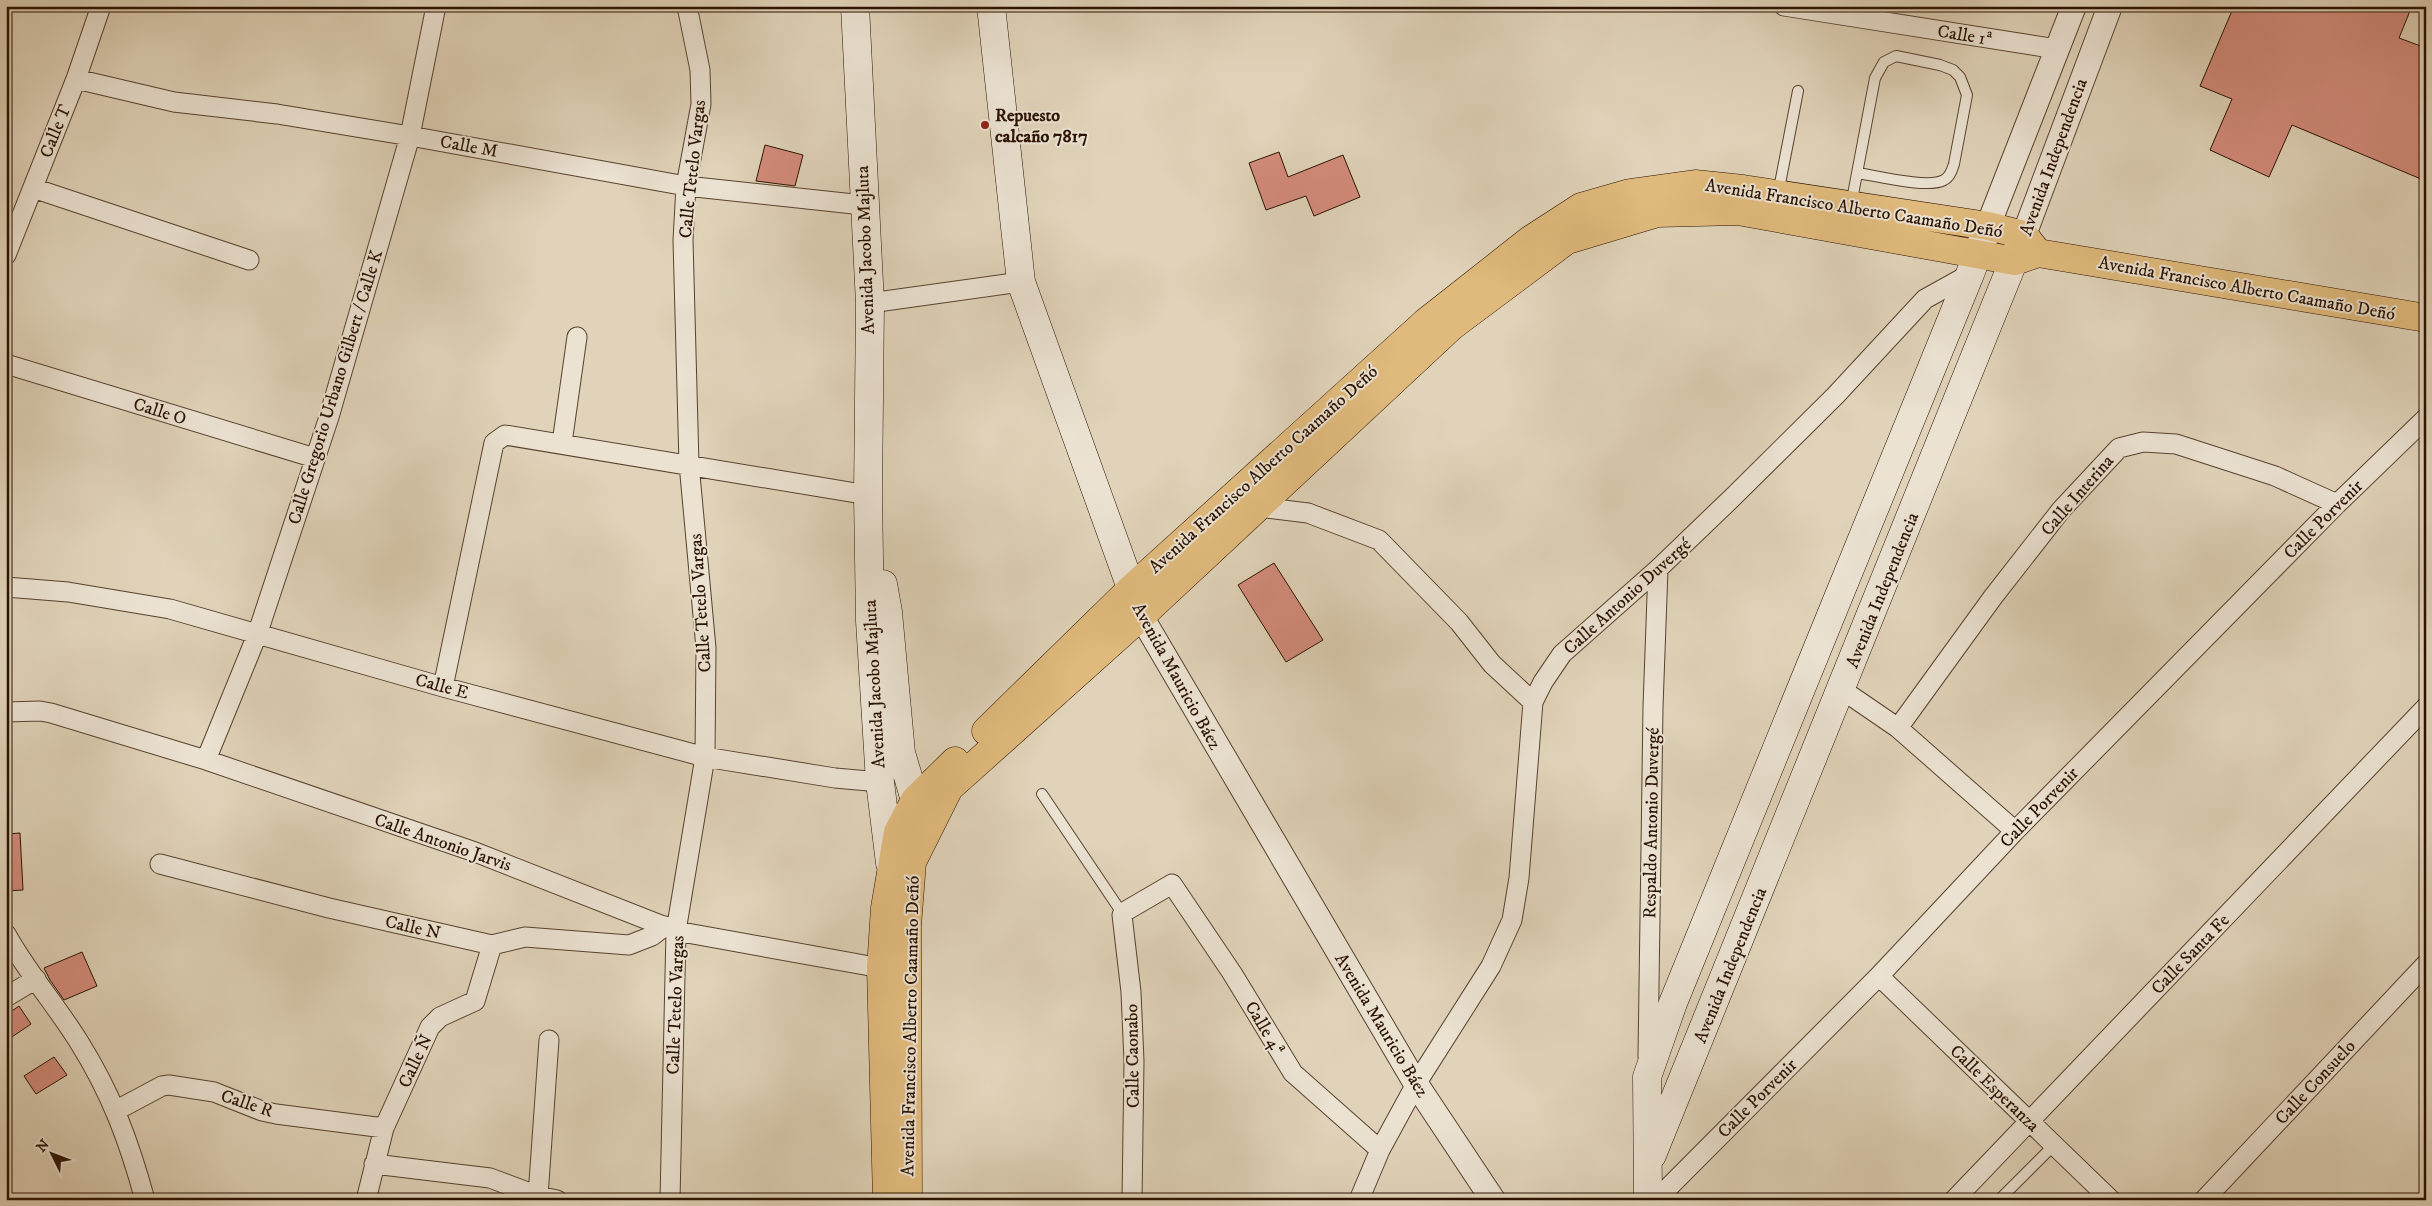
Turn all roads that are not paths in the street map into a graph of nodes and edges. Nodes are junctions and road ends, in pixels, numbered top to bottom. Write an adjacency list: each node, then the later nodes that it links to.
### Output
1 (102, 6): 10 (street, Calle T)
2 (436, 6): 12 (street, Calle Gregorio Urbano Gilbert / Calle K)
3 (687, 6): 14 (street, Calle Tetelo Vargas)
4 (991, 6): 24 (main road, Avenida Mauricio Báez)
5 (1784, 6): 9 (street, Calle 1ª)
6 (2074, 6): 9 (street, Avenida Independencia)
7 (2110, 6): 20 (street, Avenida Independencia)
8 (852, 13): 17 (main road, Avenida Jacobo Majluta)
9 (2057, 49): 19 (street, Avenida Independencia)
10 (76, 79): 12 (street, Calle M); 15 (street, Calle T)
11 (1798, 91): 16 (lane)
12 (410, 136): 14 (street, Calle M); 31 (street, Calle Gregorio Urbano Gilbert / Calle K)
13 (1858, 173): 13 (lane); 18 (lane)
14 (686, 186): 17 (street, Calle M); 32 (street, Calle Tetelo Vargas)
15 (33, 188): 21 (street, Calle T); 22 (street)
16 (1778, 194): 18 (main road, Avenida Francisco Alberto Caamaño Deñó); 38 (main road, Avenida Francisco Alberto Caamaño Deñó)
17 (863, 205): 25 (main road, Avenida Jacobo Majluta)
18 (1851, 205): 19 (main road, Avenida Francisco Alberto Caamaño Deñó)
19 (1988, 226): 20 (main road, Avenida Francisco Alberto Caamaño Deñó); 23 (main road, Avenida Independencia)
20 (2026, 250): 23 (main road, Avenida Francisco Alberto Caamaño Deñó); 26 (main road, Avenida Francisco Alberto Caamaño Deñó); 42 (main road, Avenida Independencia)
21 (6, 255)
22 (250, 260)
23 (1974, 264): 35 (main road, Avenida Francisco Alberto Caamaño Deñó); 36 (street, Calle Antonio Duvergé); 65 (main road, Avenida Independencia)
24 (1021, 282): 25 (street); 38 (main road, Avenida Mauricio Báez)
25 (870, 303): 33 (main road, Avenida Jacobo Majluta)
26 (2426, 318)
27 (577, 337): 30 (street)
28 (6, 364): 31 (street, Calle O)
29 (2426, 418): 34 (street, Calle Porvenir)
30 (562, 444): 32 (street); 41 (street)
31 (315, 458): 40 (street, Calle Gregorio Urbano Gilbert / Calle K)
32 (689, 464): 33 (street); 47 (street, Calle Tetelo Vargas)
33 (868, 495): 49 (main road, Avenida Jacobo Majluta); 51 (main road, Avenida Jacobo Majluta)
34 (2337, 504): 46 (street, Calle Interina); 52 (street, Calle Porvenir)
35 (1258, 507): 39 (main road, Avenida Francisco Alberto Caamaño Deñó); 43 (street)
36 (1658, 569): 43 (street, Calle Antonio Duvergé); 65 (street, Respaldo Antonio Duvergé)
37 (6, 586): 40 (street, Calle E)
38 (1131, 589): 39 (main road, Avenida Mauricio Báez); 51 (main road, Avenida Francisco Alberto Caamaño Deñó)
39 (1140, 616): 66 (street, Avenida Mauricio Báez); 81 (main road, Avenida Francisco Alberto Caamaño Deñó)
40 (256, 635): 41 (street, Calle E); 48 (street, Calle Gregorio Urbano Gilbert / Calle K)
41 (443, 687): 47 (street, Calle E)
42 (1842, 689): 46 (street); 73 (main road, Avenida Independencia)
43 (1533, 702): 66 (street, Calle Antonio Duvergé)
44 (2426, 707): 68 (street, Calle Santa Fe)
45 (6, 712): 48 (street, Calle Antonio Jarvis)
46 (1898, 728): 52 (street)
47 (705, 757): 49 (street, Calle E); 56 (street, Calle Tetelo Vargas)
48 (206, 760): 56 (street, Calle Antonio Jarvis)
49 (880, 782): 54 (main road, Avenida Jacobo Majluta)
50 (1042, 794): 55 (lane)
51 (915, 800): 54 (main road, Avenida Francisco Alberto Caamaño Deñó)
52 (2015, 831): 61 (street, Calle Porvenir)
53 (160, 864): 58 (street, Calle N)
54 (891, 872): 60 (main road, Avenida Francisco Alberto Caamaño Deñó)
55 (1122, 913): 71 (street, Calle 4ª); 82 (street, Calle Caonabo)
56 (671, 929): 58 (street, Calle N); 60 (street, Calle Antonio Jarvis); 79 (street, Calle Tetelo Vargas)
57 (6, 934): 62 (street)
58 (492, 945): 69 (street, Calle Ñ)
59 (2426, 964): 90 (street, Calle Consuelo)
60 (881, 968): 80 (main road, Avenida Francisco Alberto Caamaño Deñó)
61 (1878, 976): 68 (street, Calle Esperanza); 86 (street, Calle Porvenir)
62 (36, 979): 63 (street); 67 (street)
63 (6, 997)
64 (549, 1040): 75 (street)
65 (1647, 1077): 73 (main road, Avenida Independencia)
66 (1416, 1084): 71 (street, Calle Antonio Duvergé); 84 (street, Avenida Mauricio Báez)
67 (117, 1110): 69 (street, Calle R); 76 (street)
68 (2030, 1121): 70 (street, Calle Esperanza); 87 (street, Calle Santa Fe)
69 (384, 1128): 72 (street, Calle Ñ)
70 (2054, 1146): 74 (lane); 89 (street, Calle Esperanza)
71 (1380, 1150): 83 (street, Calle Antonio Duvergé)
72 (374, 1164): 75 (street); 77 (street, Calle Ñ)
73 (1646, 1170): 85 (main road, Avenida Independencia)
74 (2011, 1194): 88 (lane)
75 (538, 1196): 78 (street)
76 (145, 1200)
77 (366, 1200)
78 (557, 1200)
79 (670, 1200)
80 (887, 1200)
81 (908, 1200)
82 (1132, 1200)
83 (1359, 1200)
84 (1493, 1200)
85 (1648, 1200)
86 (1656, 1200)
87 (1954, 1200)
88 (1999, 1200)
89 (2111, 1200)
90 (2204, 1200)

